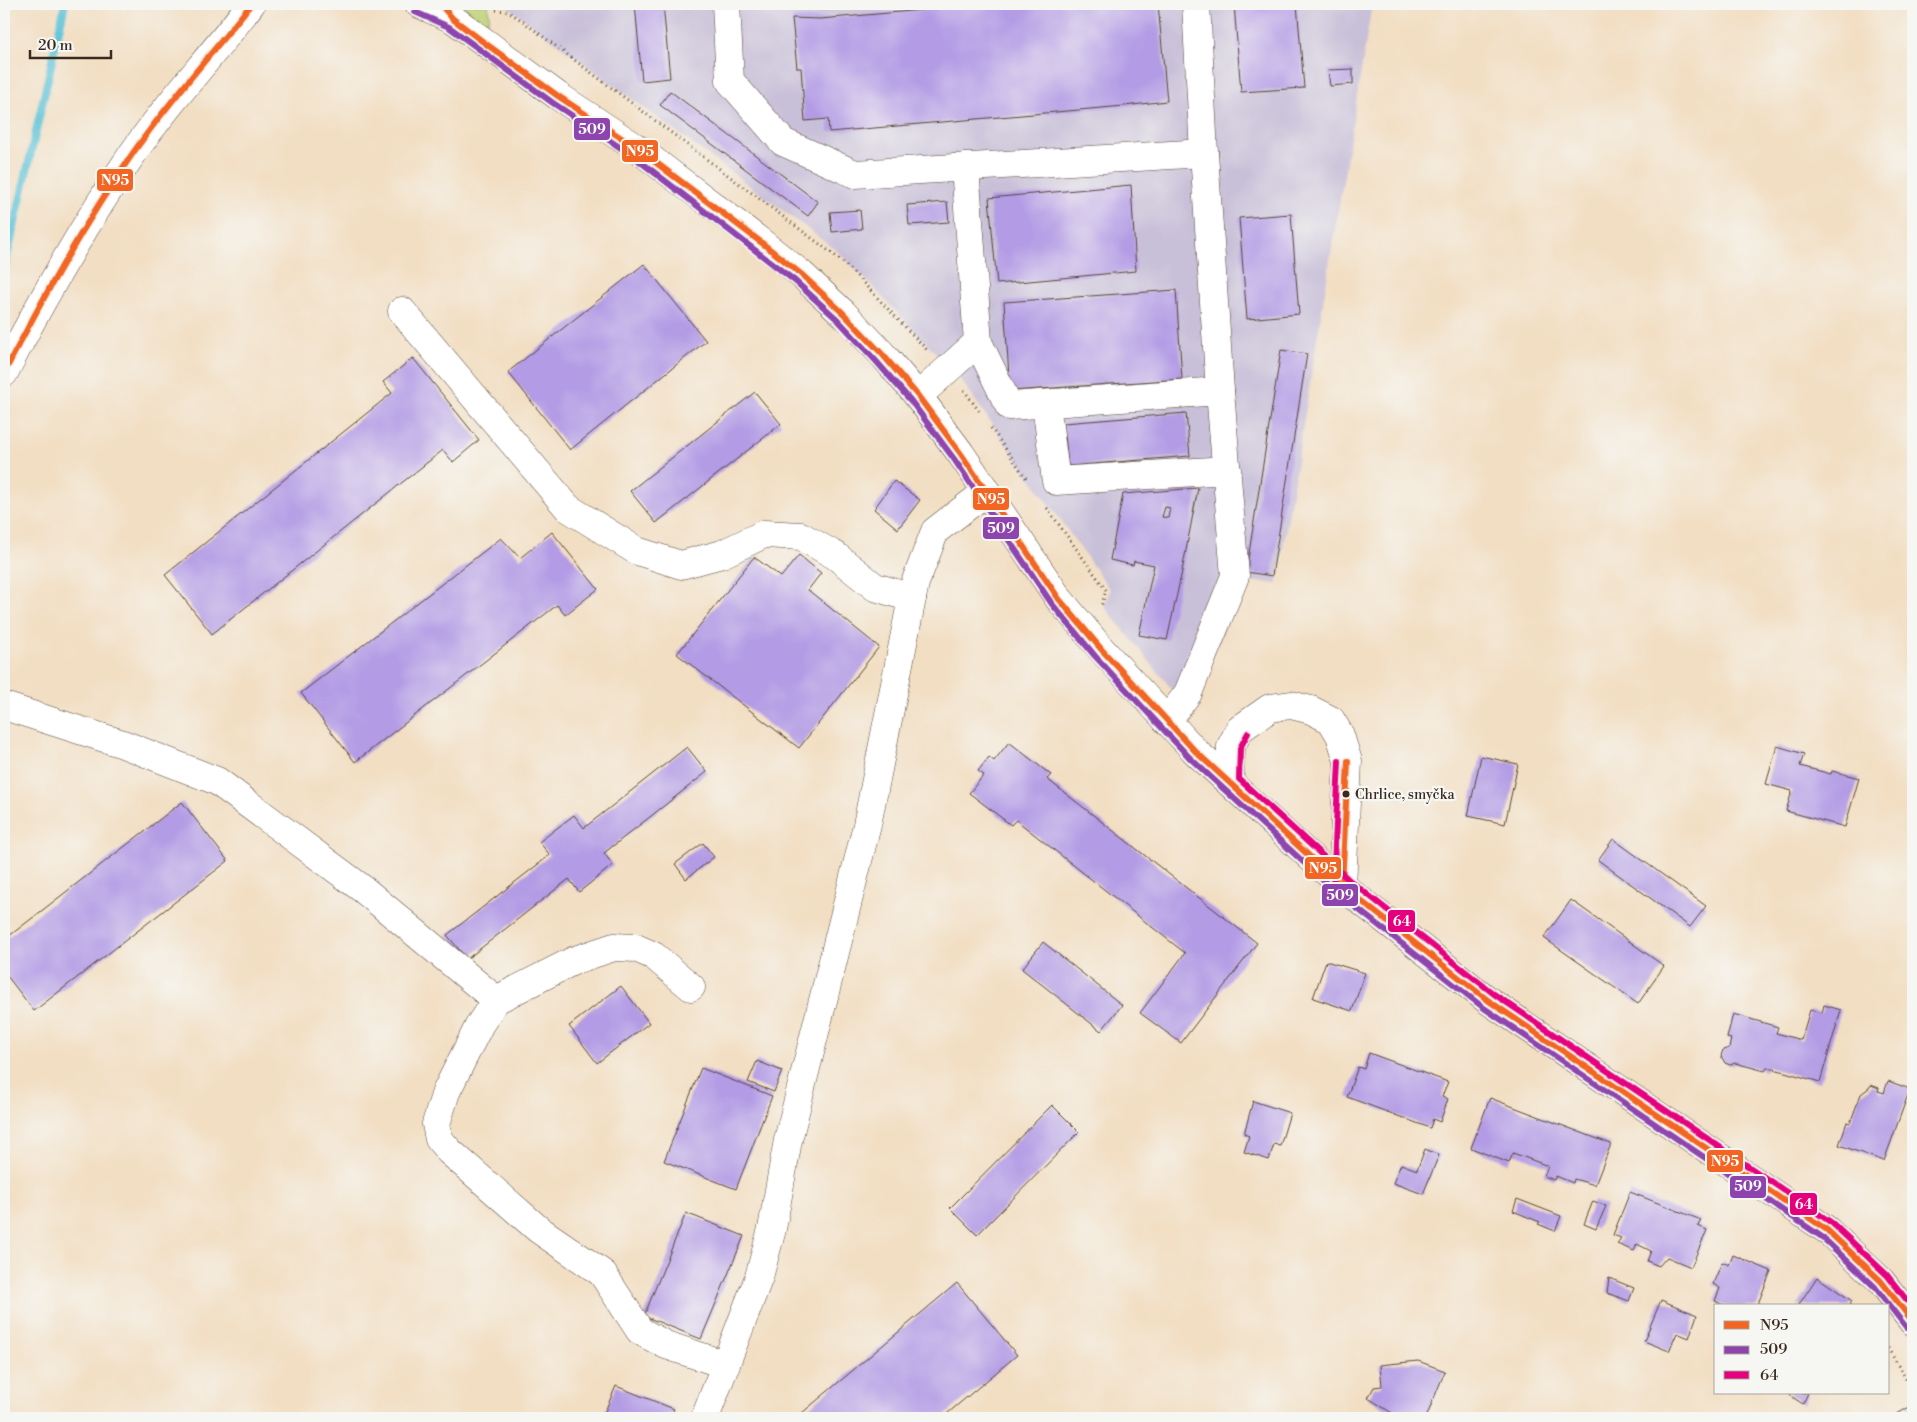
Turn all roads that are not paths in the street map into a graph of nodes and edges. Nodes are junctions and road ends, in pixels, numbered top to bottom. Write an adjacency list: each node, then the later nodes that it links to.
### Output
1 (251, 4): 7 (street)
2 (272, 4): 7 (street)
3 (419, 4): 6 (street)
4 (726, 4): 9 (street)
5 (1196, 4): 8 (street)
6 (447, 12): 14 (street)
7 (223, 42): 12 (street)
8 (1204, 153): 9 (street); 13 (street)
9 (965, 167): 11 (street)
10 (402, 311): 18 (street)
11 (978, 342): 14 (street); 15 (street)
12 (4, 373)
13 (1220, 391): 15 (street); 16 (street)
14 (918, 396): 17 (street)
15 (1046, 404): 16 (street)
16 (1226, 470): 20 (street)
17 (986, 492): 18 (street); 20 (street)
18 (912, 598): 26 (street)
19 (4, 706): 24 (street)
20 (1167, 721): 21 (street)
21 (1230, 783): 22 (street); 22 (street)
22 (1342, 886): 25 (street)
23 (691, 987): 24 (street)
24 (496, 1000): 26 (street)
25 (1913, 1322)
26 (726, 1365): 27 (street)
27 (705, 1418)

